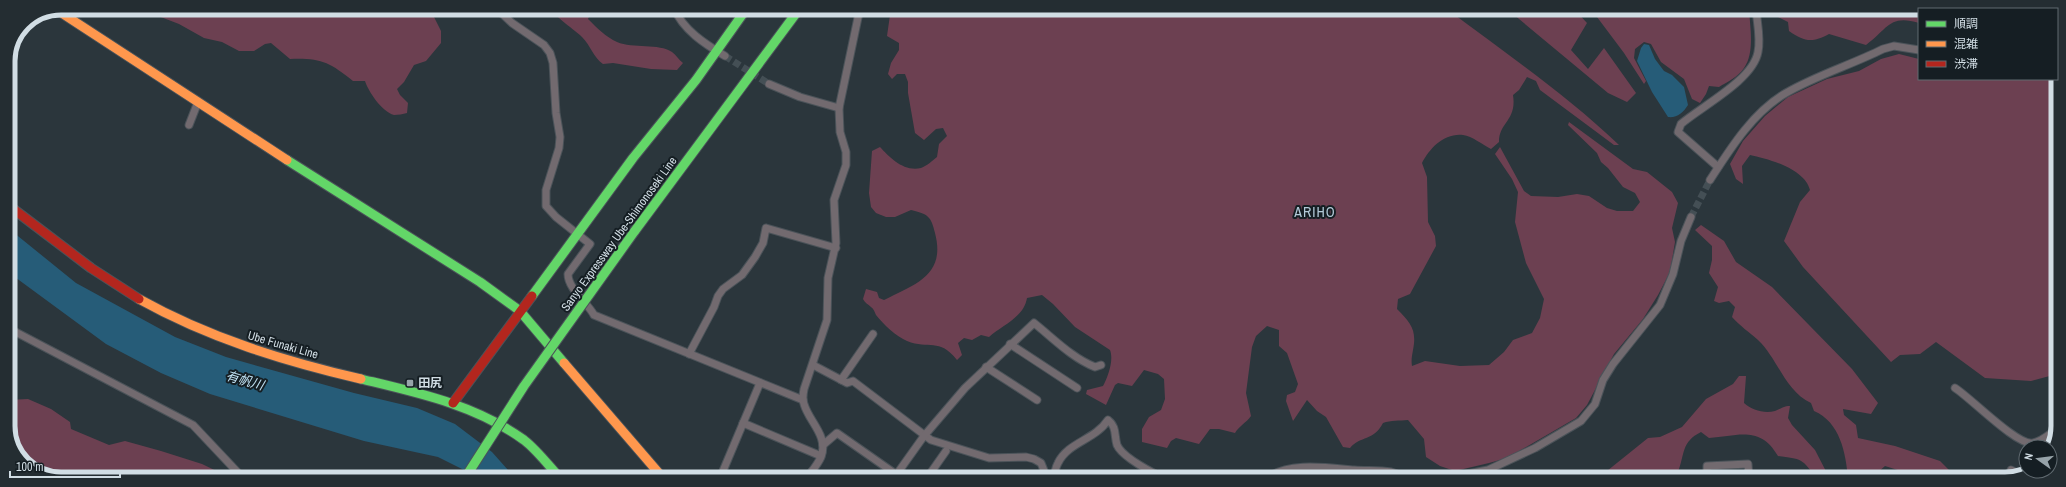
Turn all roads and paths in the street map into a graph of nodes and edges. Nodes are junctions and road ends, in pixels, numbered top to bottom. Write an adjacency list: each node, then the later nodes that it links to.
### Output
1 (65, 15): 11 (main road)
2 (503, 15): 18 (street)
3 (677, 15): 9 (street)
4 (743, 15): 9 (main road)
5 (795, 15): 43 (main road, Sanyo Expressway Ube-Shimonoseki Line, bridge)
6 (859, 15): 12 (street)
7 (1757, 15): 14 (street)
8 (1918, 50): 14 (street)
9 (721, 54): 18 (main road)
10 (769, 84): 12 (street)
11 (198, 102): 13 (street); 20 (main road)
12 (839, 108): 19 (street)
13 (189, 125)
14 (1718, 167): 15 (street)
15 (1710, 180)
16 (15, 210): 34 (main road, Ube Funaki Line)
17 (1691, 217): 55 (street)
18 (578, 232): 20 (main road); 24 (street)
19 (836, 248): 24 (street); 25 (street)
20 (520, 311): 34 (main road); 45 (main road)
21 (15, 332): 42 (street)
22 (873, 334): 28 (street)
23 (1010, 344): 26 (street); 27 (street); 30 (street)
24 (689, 354): 29 (street)
25 (813, 364): 28 (street); 32 (street)
26 (1101, 365)
27 (986, 367): 33 (street); 37 (street)
28 (841, 380): 37 (street)
29 (760, 383): 32 (street); 35 (street)
30 (1077, 388)
31 (1955, 388): 36 (street)
32 (803, 400): 38 (street)
33 (1037, 400)
34 (452, 403): 44 (main road, Ube Funaki Line)
35 (743, 423): 40 (street); 46 (street)
36 (2050, 433)
37 (924, 436): 48 (street); 50 (street)
38 (823, 445): 40 (street); 47 (street)
39 (946, 450): 49 (street)
40 (821, 456): 41 (street)
41 (812, 471)
42 (238, 472)
43 (468, 472)
44 (555, 472)
45 (658, 472)
46 (723, 472)
47 (893, 472)
48 (899, 472)
49 (931, 472)
50 (1045, 472)
51 (1055, 472): 52 (street)
52 (1155, 472)
53 (1278, 472): 54 (street)
54 (1391, 472)
55 (1478, 472)
56 (1707, 472): 57 (street)
57 (1749, 472)

